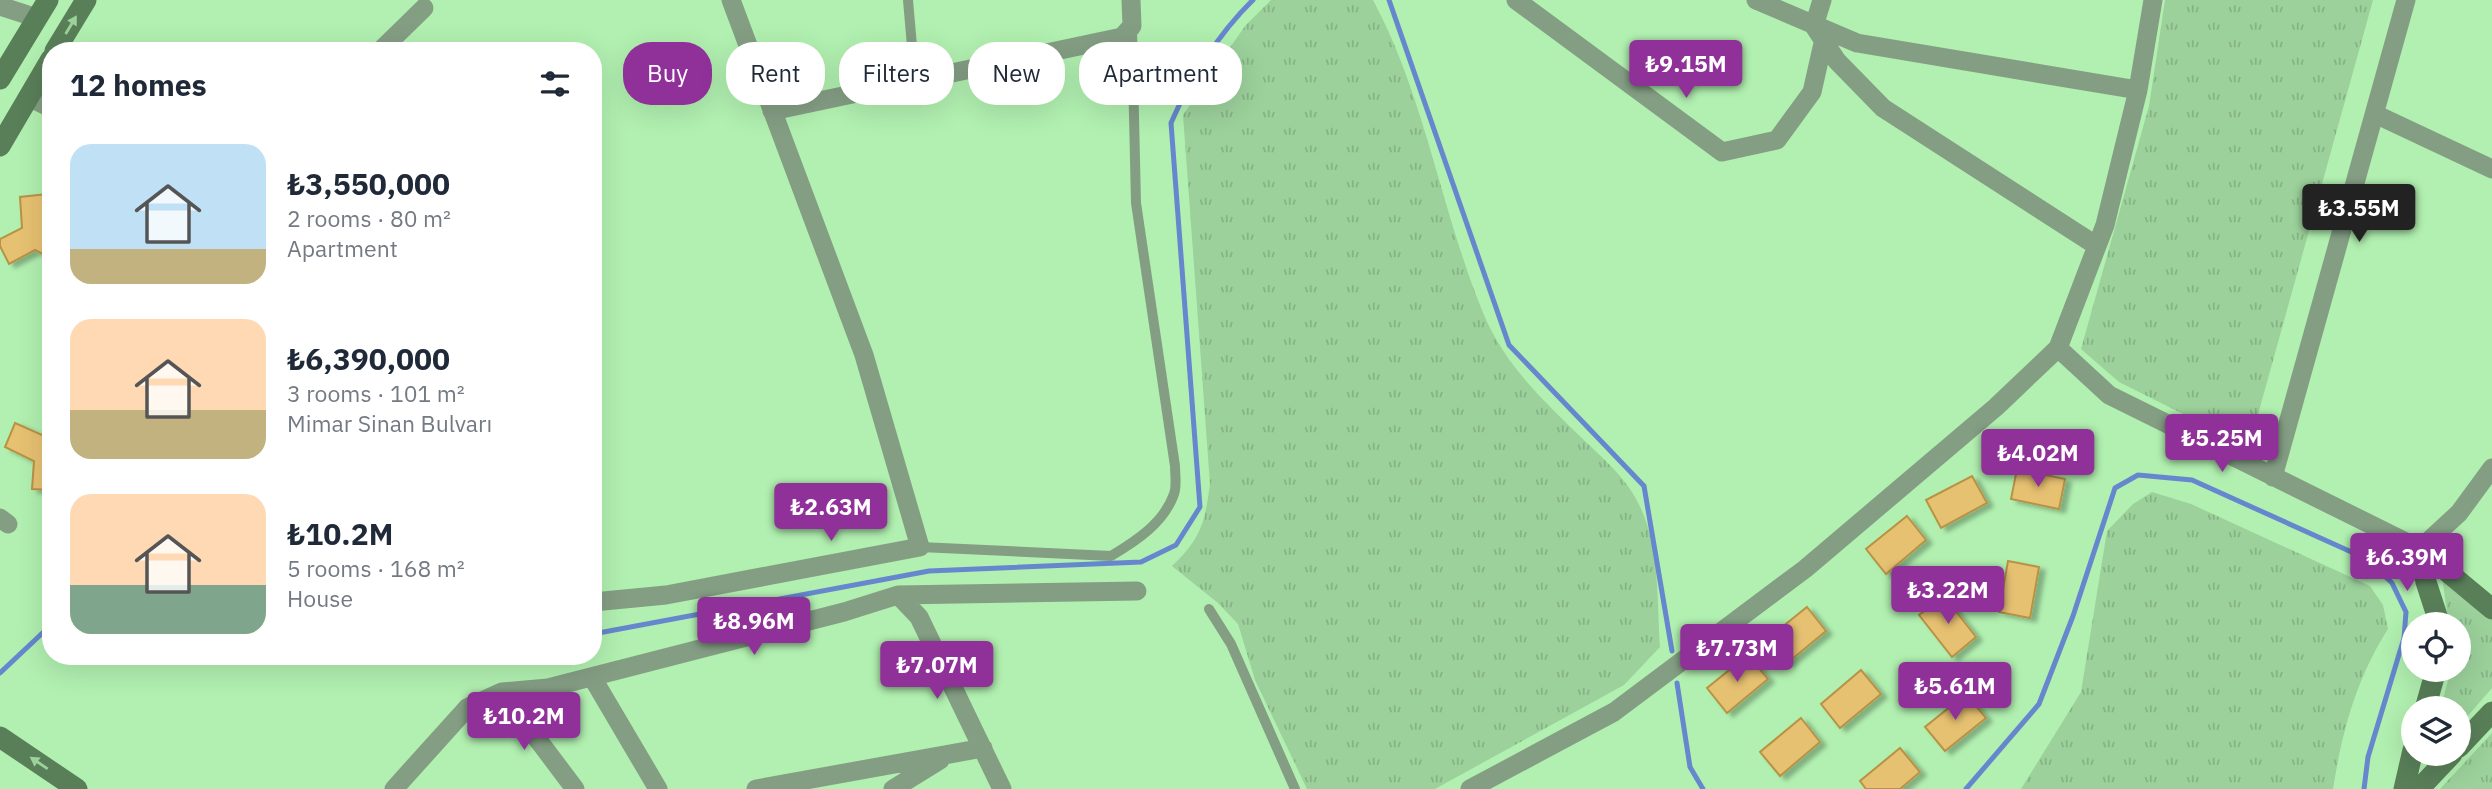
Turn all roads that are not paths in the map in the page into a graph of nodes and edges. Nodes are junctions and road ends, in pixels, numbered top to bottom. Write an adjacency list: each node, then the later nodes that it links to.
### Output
1 (86, 0): 15 (main road, one-way to 1)
2 (731, 0): 25 (street)
3 (908, 0): 17 (lane)
4 (1131, 0): 13 (street)
5 (1516, 0): 14 (street)
6 (1756, 0): 14 (street)
7 (1822, 0): 14 (street)
8 (2153, 0): 21 (street)
9 (2406, 0): 26 (street)
10 (0, 6): 12 (street)
11 (424, 8): 16 (street)
12 (42, 9): 20 (main road)
13 (1132, 26): 18 (street); 33 (lane)
14 (1821, 32): 21 (street); 29 (street)
15 (60, 42)
16 (389, 42)
17 (912, 42)
18 (954, 73)
19 (42, 74): 22 (main road)
20 (0, 79)
21 (2138, 90): 29 (street)
22 (28, 97): 24 (street); 27 (main road)
23 (839, 97): 25 (street)
24 (42, 104)
25 (772, 111): 33 (street)
26 (2375, 114): 28 (street); 32 (street)
27 (0, 146)
28 (2492, 169)
29 (2097, 246): 30 (street)
30 (2058, 348): 32 (street); 58 (street)
31 (2492, 468): 34 (street)
32 (2273, 477): 34 (street)
33 (920, 547): 37 (street)
34 (2420, 549): 39 (main road); 40 (main road)
35 (1137, 591): 36 (street)
36 (898, 595): 41 (street); 46 (street)
37 (602, 601)
38 (1209, 609): 57 (lane)
39 (2492, 609)
40 (2436, 612)
41 (592, 677): 42 (street); 53 (street)
42 (502, 692): 51 (street); 52 (street)
43 (2492, 712): 44 (main road)
44 (2471, 734)
45 (0, 737): 50 (main road, one-way to 45)
46 (983, 748): 47 (street); 56 (street)
47 (950, 754): 54 (street); 55 (street)
48 (2409, 766): 59 (main road)
49 (2441, 766): 60 (main road)
50 (77, 789)
51 (394, 789)
52 (575, 789)
53 (657, 789)
54 (757, 789)
55 (893, 789)
56 (1002, 789)
57 (1295, 789)
58 (1470, 789)
59 (2404, 789)
60 (2419, 789)

